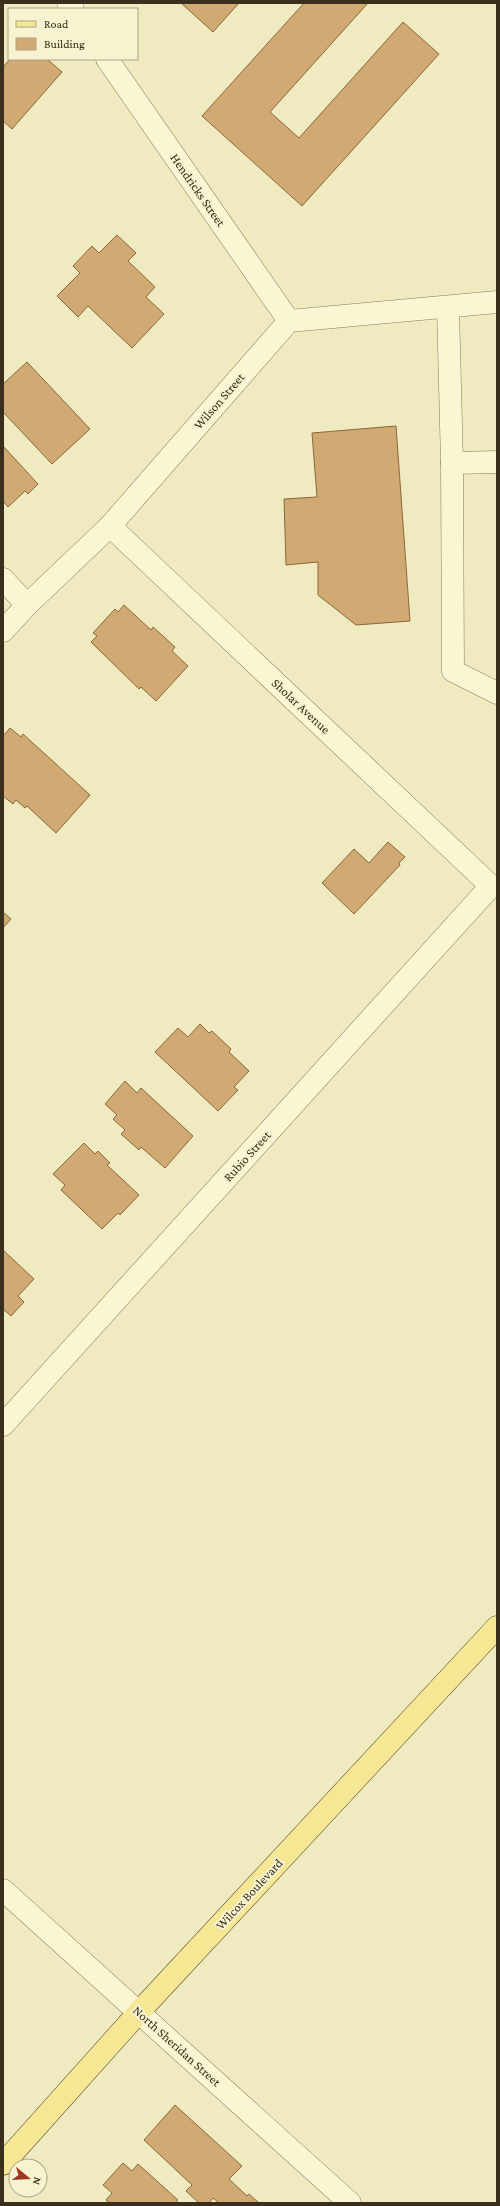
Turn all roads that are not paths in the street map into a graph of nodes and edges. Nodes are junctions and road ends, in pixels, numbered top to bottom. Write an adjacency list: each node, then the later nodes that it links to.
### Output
1 (108, 60): 4 (street, Hendricks Street)
2 (497, 302): 3 (street)
3 (448, 308): 4 (street); 6 (street)
4 (289, 321): 7 (street, Wilson Street)
5 (497, 462): 6 (street)
6 (452, 464): 11 (street)
7 (110, 526): 9 (street, Wilson Street); 12 (street, Sholar Avenue)
8 (3, 579): 9 (street)
9 (27, 605): 10 (street, Wilson Street)
10 (3, 631)
11 (497, 693)
12 (491, 886): 13 (street, Rubio Street)
13 (3, 1425)
14 (497, 1627): 16 (main road, Wilcox Boulevard)
15 (3, 1890): 16 (street, North Sheridan Street)
16 (139, 2012): 17 (main road, Wilcox Boulevard); 18 (street, North Sheridan Street)
17 (3, 2164)
18 (342, 2200)

